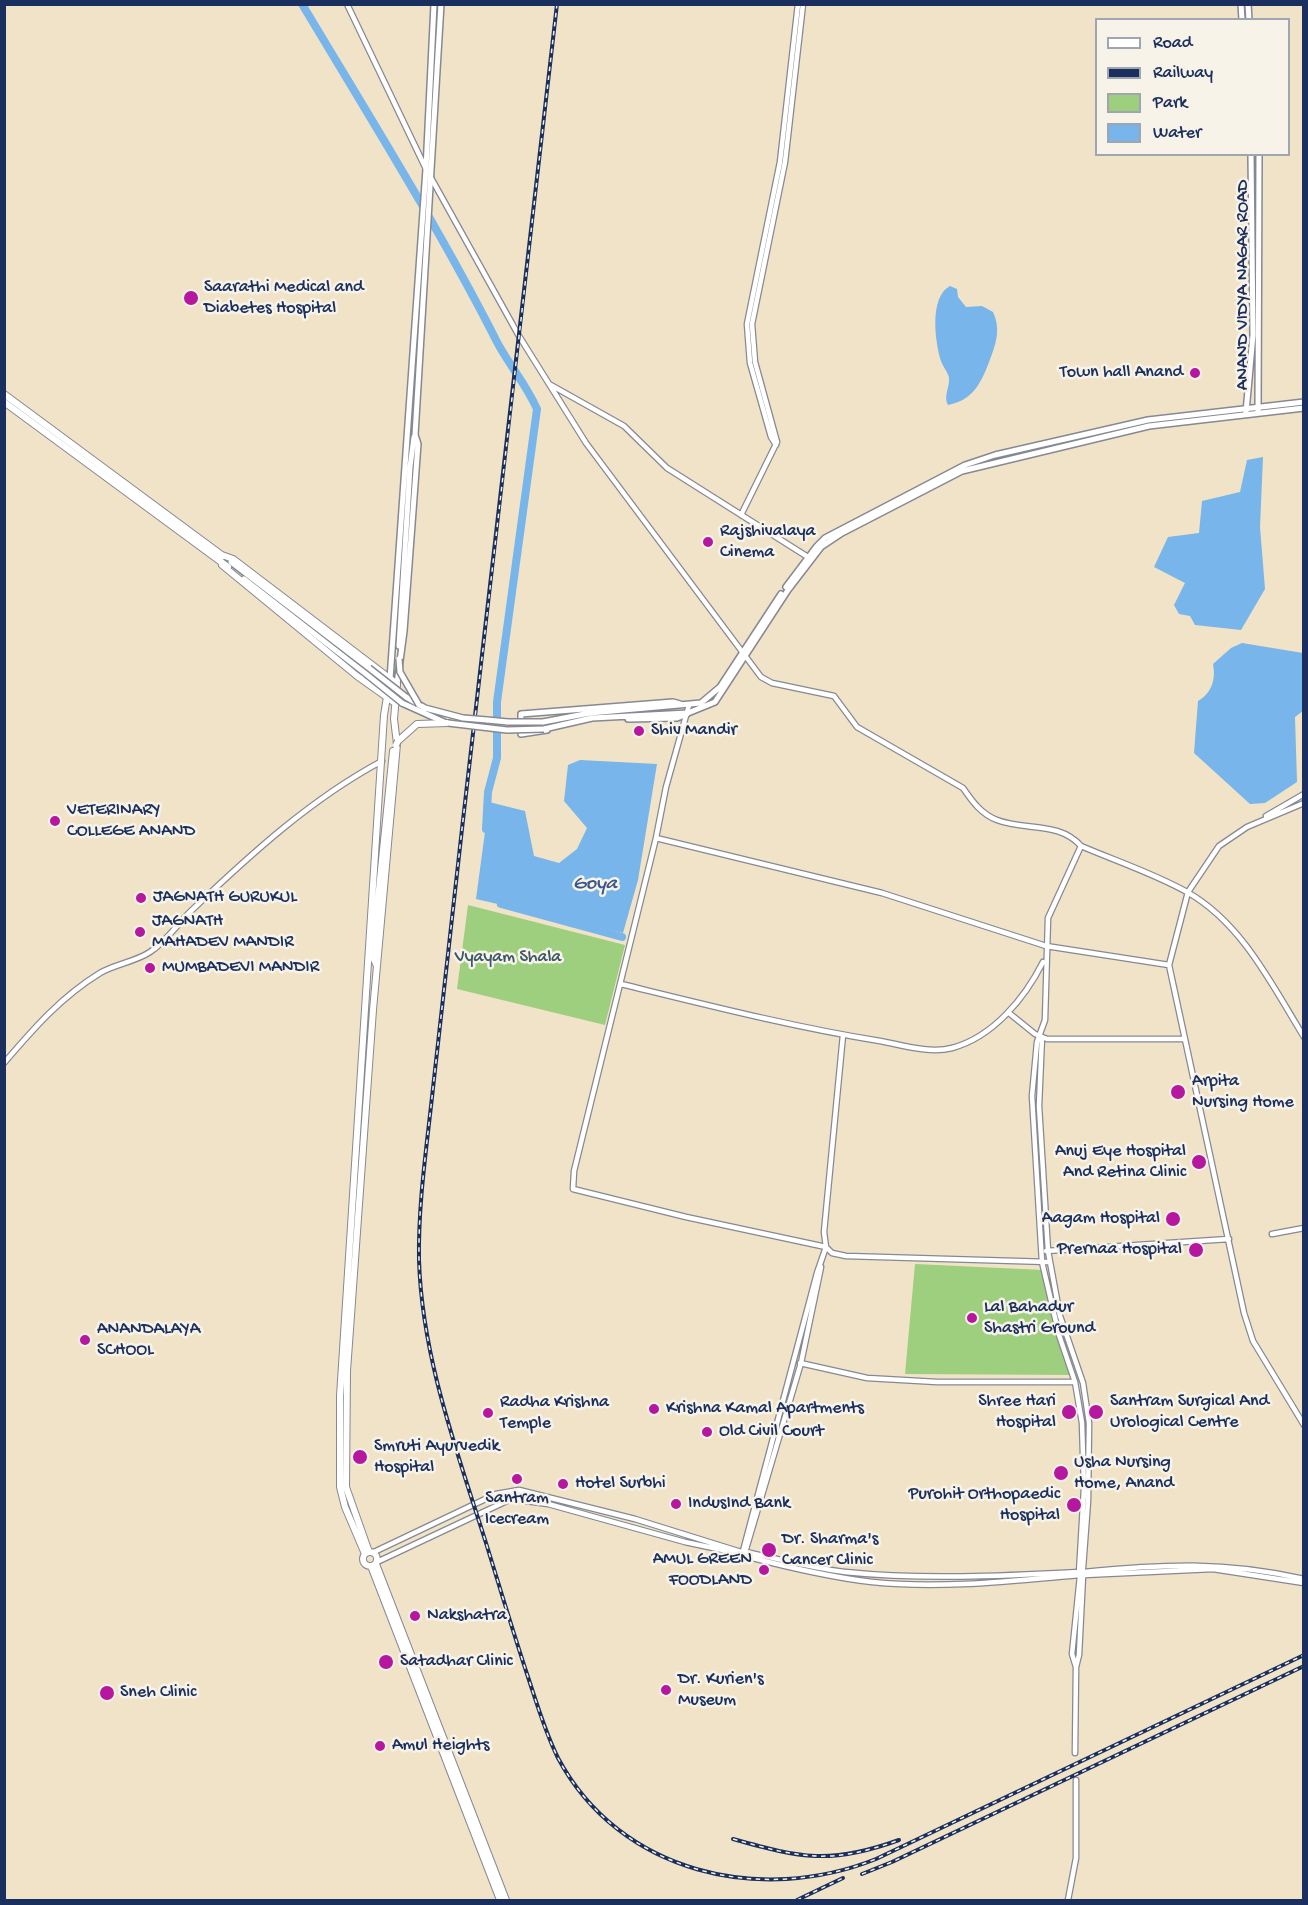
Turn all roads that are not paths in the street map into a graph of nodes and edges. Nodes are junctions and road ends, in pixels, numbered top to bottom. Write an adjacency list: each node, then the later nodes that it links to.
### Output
1 (347, 4): 8 (street)
2 (434, 4): 8 (main road)
3 (441, 4): 9 (main road)
4 (798, 4): 22 (street)
5 (803, 4): 22 (street)
6 (1251, 156): 17 (main road, ANAND VIDYA NAGAR ROAD)
7 (1258, 156): 16 (main road, ANAND VIDYA NAGAR ROAD)
8 (426, 169): 9 (street); 10 (main road)
9 (430, 176): 10 (main road); 12 (street)
10 (426, 204): 11 (main road)
11 (425, 222): 21 (main road); 29 (main road)
12 (547, 383): 23 (street); 27 (street)
13 (4, 394): 24 (highway)
14 (4, 402): 24 (highway)
15 (1304, 402): 16 (main road)
16 (1258, 407): 17 (main road); 19 (main road, ANAND VIDYA NAGAR ROAD)
17 (1246, 408): 20 (main road, ANAND VIDYA NAGAR ROAD); 25 (main road)
18 (1304, 408): 19 (main road)
19 (1258, 415): 20 (main road)
20 (1246, 416): 25 (main road)
21 (415, 435): 30 (main road); 33 (main road, bridge)
22 (776, 445): 23 (street)
23 (741, 515): 25 (street)
24 (220, 558): 26 (highway); 29 (highway); 31 (highway)
25 (809, 558): 27 (main road)
26 (229, 565): 28 (main road)
27 (744, 654): 34 (main road); 35 (main road); 43 (street)
28 (367, 671): 33 (main road, bridge); 36 (main road, bridge)
29 (390, 679): 30 (highway); 31 (highway)
30 (397, 684): 32 (highway)
31 (386, 697): 32 (highway); 38 (highway)
32 (395, 703): 47 (highway)
33 (419, 705): 37 (main road, bridge)
34 (687, 705): 35 (street); 35 (main road); 37 (main road)
35 (688, 713): 37 (main road); 42 (street)
36 (448, 723): 37 (main road, bridge); 47 (highway, bridge)
37 (543, 726)
38 (382, 761): 55 (street); 65 (highway)
39 (1304, 794): 41 (street)
40 (1304, 803): 41 (street)
41 (1259, 821): 44 (street)
42 (656, 838): 45 (street); 49 (street)
43 (1081, 846): 44 (street); 45 (street)
44 (1188, 892): 48 (street); 53 (street)
45 (1046, 946): 46 (street); 48 (street)
46 (1045, 960): 50 (street); 52 (street)
47 (377, 965): 65 (highway)
48 (1169, 965): 54 (street)
49 (621, 984): 51 (street); 59 (street)
50 (1009, 1012): 51 (street); 52 (street)
51 (843, 1035): 59 (street)
52 (1041, 1037): 54 (street); 60 (street); 61 (street)
53 (1304, 1037)
54 (1184, 1038): 58 (street)
55 (4, 1063)
56 (1304, 1228): 57 (street)
57 (1272, 1234)
58 (1229, 1239): 61 (street); 67 (street)
59 (826, 1247): 62 (street); 64 (street)
60 (1041, 1251): 61 (street); 62 (street)
61 (1048, 1251): 63 (street)
62 (1042, 1262): 63 (street); 66 (street)
63 (1049, 1262): 71 (street)
64 (798, 1362): 66 (street); 68 (street)
65 (344, 1379): 69 (highway)
66 (1075, 1382): 71 (street)
67 (1303, 1423)
68 (744, 1552): 69 (street); 70 (street); 71 (street)
69 (369, 1553): 70 (highway); 70 (highway)
70 (375, 1564): 75 (highway)
71 (1081, 1574): 72 (street); 73 (street)
72 (1304, 1581)
73 (1075, 1753)
74 (1076, 1780): 78 (street)
75 (486, 1855): 76 (highway); 77 (highway)
76 (500, 1900)
77 (506, 1900)
78 (1068, 1900)

